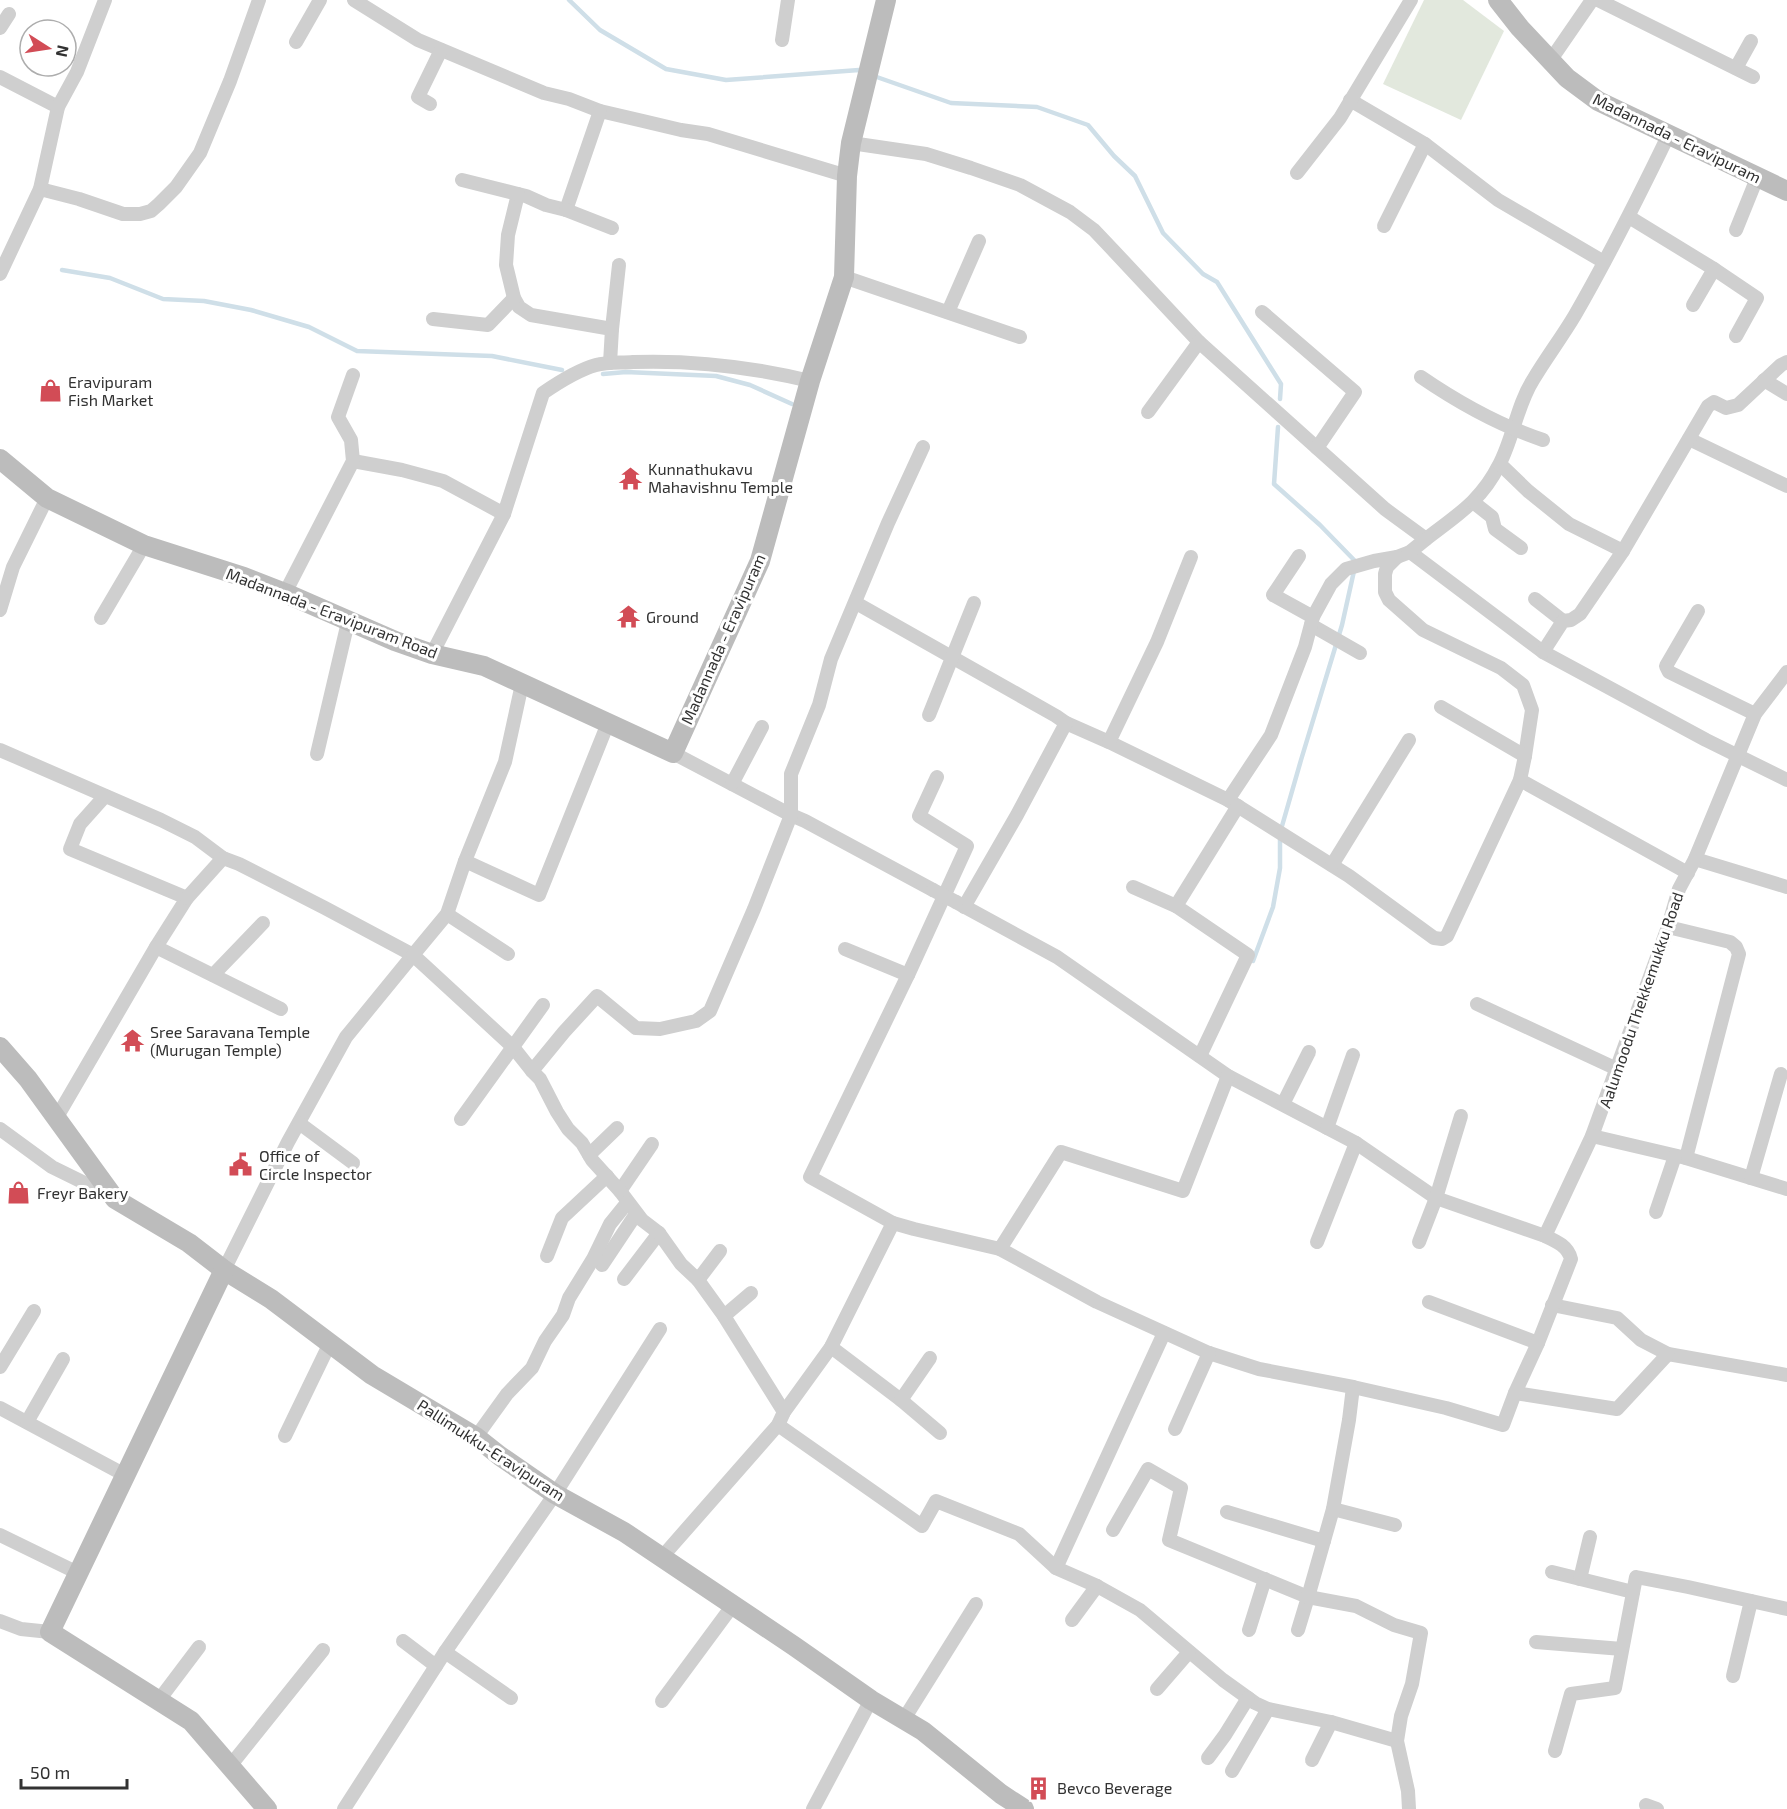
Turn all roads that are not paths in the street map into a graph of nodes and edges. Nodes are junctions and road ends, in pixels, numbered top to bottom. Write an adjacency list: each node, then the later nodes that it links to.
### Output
1 (105, 0): 23 (street)
2 (259, 0): 32 (street)
3 (320, 0): 15 (street)
4 (354, 0): 16 (street)
5 (788, 0): 13 (street)
6 (886, 0): 26 (main road, Madannada - Eravipuram)
7 (1411, 0): 21 (street)
8 (1592, 0): 17 (street)
9 (1598, 0): 18 (street)
10 (1505, 3): 17 (main road, Madannada - Eravipuram)
11 (9, 15): 12 (street)
12 (0, 28)
13 (782, 40)
14 (1751, 41): 18 (street)
15 (296, 42)
16 (441, 50): 22 (street); 24 (street)
17 (1551, 61): 25 (main road, Madannada - Eravipuram)
18 (1736, 68): 20 (street)
19 (0, 77): 23 (street)
20 (1753, 77)
21 (1350, 100): 27 (street); 28 (street)
22 (430, 104)
23 (58, 107): 32 (street)
24 (600, 111): 29 (street); 35 (street)
25 (1668, 136): 30 (main road, Madannada - Eravipuram); 36 (street)
26 (850, 143): 29 (main road, Madannada - Eravipuram); 54 (street)
27 (1425, 144): 37 (street); 41 (street)
28 (1297, 173)
29 (847, 176): 45 (main road, Madannada - Eravipuram)
30 (1756, 178): 33 (main road, Madannada - Eravipuram); 39 (street)
31 (462, 180): 34 (street)
32 (40, 189): 44 (street)
33 (1787, 191)
34 (518, 194): 35 (street); 46 (street)
35 (566, 210): 38 (street)
36 (1629, 217): 41 (street); 43 (street)
37 (1384, 226)
38 (612, 228)
39 (1736, 230)
40 (979, 241): 48 (street)
41 (1604, 262): 63 (street)
42 (619, 264): 51 (street)
43 (1714, 269): 47 (street); 52 (street)
44 (0, 274)
45 (844, 277): 48 (street); 60 (main road, Madannada - Eravipuram)
46 (514, 298): 50 (street); 51 (street)
47 (1693, 305)
48 (948, 312): 53 (street)
49 (1262, 312): 67 (street)
50 (433, 319)
51 (612, 329): 56 (street)
52 (1736, 336)
53 (1020, 337)
54 (1199, 342): 62 (street); 67 (street)
55 (1787, 362): 59 (street)
56 (609, 363): 60 (street); 74 (street)
57 (353, 375): 69 (street)
58 (1420, 377): 63 (street)
59 (1764, 380): 61 (street); 64 (street)
60 (810, 381): 107 (main road, Madannada - Eravipuram)
61 (1787, 394)
62 (1148, 412)
63 (1513, 430): 65 (street); 70 (street)
64 (1689, 439): 71 (street); 78 (street)
65 (1543, 440)
66 (923, 447): 84 (street)
67 (1317, 448): 75 (street)
68 (0, 459): 72 (main road, Madannada - Eravipuram Road)
69 (353, 461): 74 (street); 82 (street)
70 (1500, 464): 73 (street); 78 (street)
71 (1787, 485)
72 (46, 498): 76 (main road, Madannada - Eravipuram Road); 86 (street)
73 (1473, 502): 75 (street); 77 (street)
74 (504, 514): 94 (street)
75 (1426, 539): 79 (street)
76 (144, 545): 82 (main road, Madannada - Eravipuram Road); 88 (street)
77 (1521, 548)
78 (1623, 550): 90 (street)
79 (1403, 554): 89 (street); 92 (street); 109 (street)
80 (1299, 555): 89 (street)
81 (1191, 557): 105 (street)
82 (285, 593): 91 (main road, Madannada - Eravipuram Road)
83 (1535, 599): 90 (street)
84 (856, 603): 95 (street); 117 (street)
85 (974, 603): 95 (street)
86 (0, 610)
87 (1698, 611): 99 (street)
88 (101, 618)
89 (1312, 621): 93 (street); 116 (street)
90 (1563, 621): 92 (street)
91 (348, 622): 94 (main road, Madannada - Eravipuram Road); 108 (street)
92 (1543, 652): 110 (street)
93 (1360, 653)
94 (432, 654): 97 (main road, Madannada - Eravipuram Road)
95 (952, 656): 100 (street); 102 (street)
96 (1787, 672): 99 (street, Aalumoodu Thekkemukku Road)
97 (522, 684): 101 (main road, Madannada - Eravipuram Road); 120 (street)
98 (1442, 708): 109 (street)
99 (1755, 714): 110 (street, Aalumoodu Thekkemukku Road)
100 (929, 715)
101 (608, 723): 107 (main road, Madannada - Eravipuram Road); 120 (street)
102 (1066, 723): 105 (street); 126 (street)
103 (762, 727): 114 (street)
104 (1409, 740): 121 (street)
105 (1109, 742): 116 (street)
106 (0, 750): 115 (street)
107 (673, 753): 114 (street)
108 (317, 754)
109 (1525, 756): 112 (street)
110 (1738, 756): 113 (street); 119 (street, Aalumoodu Thekkemukku Road)
111 (937, 777): 136 (street)
112 (1520, 780): 121 (street); 122 (street)
113 (1787, 780)
114 (732, 784): 117 (street)
115 (105, 796): 118 (street); 125 (street)
116 (1233, 803): 121 (street); 127 (street)
117 (790, 816): 126 (street, bridge); 146 (street)
118 (223, 858): 125 (street); 134 (street)
119 (1695, 859): 122 (street, Aalumoodu Thekkemukku Road); 124 (street)
120 (465, 861): 128 (street)
121 (1332, 865)
122 (1688, 873): 130 (street, Aalumoodu Thekkemukku Road)
123 (1133, 887): 127 (street)
124 (1787, 887)
125 (187, 898): 131 (street)
126 (960, 904): 144 (street)
127 (1176, 906): 144 (street)
128 (447, 914): 133 (street); 134 (street)
129 (263, 923): 135 (street)
130 (1668, 927): 145 (street, Aalumoodu Thekkemukku Road); 161 (street)
131 (156, 947): 135 (street); 151 (street)
132 (845, 949): 136 (street)
133 (508, 954)
134 (413, 955): 141 (street); 153 (street)
135 (213, 975): 139 (street)
136 (908, 975): 171 (street)
137 (1477, 1004): 145 (street)
138 (543, 1005): 141 (street)
139 (281, 1009)
140 (0, 1047): 151 (main road, Pallimukku-Eravipuram)
141 (513, 1047): 146 (street); 152 (street)
142 (1309, 1052): 149 (street)
143 (1353, 1054): 155 (street)
144 (1200, 1056): 148 (street)
145 (1617, 1069): 157 (street, Aalumoodu Thekkemukku Road)
146 (532, 1071): 160 (street)
147 (1781, 1074): 164 (street)
148 (1228, 1076): 149 (street); 176 (street)
149 (1283, 1104): 155 (street)
150 (1461, 1116): 168 (street)
151 (57, 1117): 167 (main road, Pallimukku-Eravipuram)
152 (461, 1119)
153 (298, 1123): 162 (street); 180 (street)
154 (617, 1128): 160 (street)
155 (1327, 1128): 158 (street)
156 (1, 1133): 167 (street)
157 (1592, 1136): 161 (street); 173 (street, Aalumoodu Thekkemukku Road)
158 (1356, 1143): 168 (street); 174 (street)
159 (652, 1144): 166 (street)
160 (589, 1155): 163 (street)
161 (1681, 1157): 164 (street); 170 (street)
162 (353, 1163)
163 (607, 1176): 166 (street); 178 (street)
164 (1752, 1178): 165 (street)
165 (1787, 1190)
166 (620, 1191): 169 (street)
167 (115, 1198): 180 (main road, Pallimukku-Eravipuram)
168 (1436, 1198): 173 (street); 175 (street)
169 (632, 1209): 172 (street); 179 (street); 208 (street)
170 (1656, 1212)
171 (893, 1223): 176 (street); 192 (street)
172 (659, 1233): 181 (street); 182 (street)
173 (1545, 1236): 185 (street)
174 (1317, 1242)
175 (1419, 1242)
176 (1000, 1249): 189 (street)
177 (720, 1251): 182 (street)
178 (547, 1256)
179 (602, 1265)
180 (224, 1270): 190 (main road, Pallimukku-Eravipuram); 209 (main road)
181 (624, 1279)
182 (698, 1280): 187 (street)
183 (751, 1293): 187 (street)
184 (1429, 1302): 191 (street)
185 (1552, 1305): 191 (street); 194 (street)
186 (34, 1311): 197 (street)
187 (724, 1316): 203 (street)
188 (660, 1329): 210 (street)
189 (1164, 1333): 193 (street); 219 (street)
190 (330, 1343): 207 (street); 208 (main road, Pallimukku-Eravipuram)
191 (1538, 1343): 200 (street)
192 (831, 1347): 201 (street); 203 (street)
193 (1209, 1353): 199 (street); 205 (street)
194 (1668, 1354): 198 (street); 200 (street)
195 (930, 1358): 201 (street)
196 (63, 1359): 204 (street)
197 (0, 1367)
198 (1787, 1375)
199 (1353, 1387): 200 (street); 211 (street)
200 (1515, 1393)
201 (901, 1400): 206 (street)
202 (0, 1408): 204 (street)
203 (781, 1419): 218 (street); 219 (street)
204 (27, 1422): 209 (street)
205 (1175, 1429)
206 (940, 1433)
207 (285, 1436)
208 (476, 1437): 210 (main road, Pallimukku-Eravipuram)
209 (125, 1475): 221 (main road)
210 (555, 1494): 218 (main road, Pallimukku-Eravipuram); 241 (street)
211 (1333, 1509): 213 (street); 217 (street)
212 (1227, 1512): 217 (street)
213 (1395, 1525)
214 (1113, 1530): 222 (street)
215 (0, 1535): 221 (street)
216 (1590, 1537): 223 (street)
217 (1324, 1540): 226 (street)
218 (662, 1557): 229 (main road, Pallimukku-Eravipuram)
219 (1056, 1568): 224 (street)
220 (1552, 1572): 223 (street)
221 (78, 1573): 235 (main road)
222 (1265, 1579): 226 (street); 233 (street)
223 (1580, 1579): 225 (street)
224 (1097, 1586): 231 (street); 242 (street)
225 (1633, 1592): 227 (street); 239 (street)
226 (1308, 1597): 234 (street); 254 (street)
227 (1751, 1601): 230 (street); 244 (street)
228 (976, 1604): 252 (street)
229 (733, 1605): 249 (main road, Pallimukku-Eravipuram); 250 (street)
230 (1787, 1609)
231 (1072, 1620)
232 (0, 1622): 235 (street)
233 (1249, 1630)
234 (1298, 1630)
235 (50, 1632): 248 (main road)
236 (403, 1641): 243 (street)
237 (1536, 1642): 239 (street)
238 (199, 1647): 248 (street)
239 (1622, 1648): 255 (street)
240 (322, 1650): 258 (street)
241 (445, 1652): 243 (street); 246 (street)
242 (1189, 1652): 245 (street); 247 (street)
243 (436, 1666): 262 (street)
244 (1733, 1676)
245 (1157, 1689)
246 (511, 1698)
247 (1248, 1698): 251 (street); 256 (street)
248 (159, 1700): 258 (main road)
249 (871, 1700): 252 (main road, Pallimukku-Eravipuram); 263 (street)
250 (662, 1701)
251 (1268, 1709): 253 (street); 259 (street)
252 (904, 1719): 260 (main road, Pallimukku-Eravipuram)
253 (1331, 1722): 254 (street); 257 (street)
254 (1397, 1741): 265 (street)
255 (1555, 1751)
256 (1208, 1758)
257 (1312, 1760)
258 (230, 1766): 261 (main road)
259 (1232, 1771)
260 (997, 1801): 264 (main road, Pallimukku-Eravipuram)
261 (267, 1809)
262 (344, 1809)
263 (813, 1809)
264 (1024, 1809)
265 (1409, 1809)

